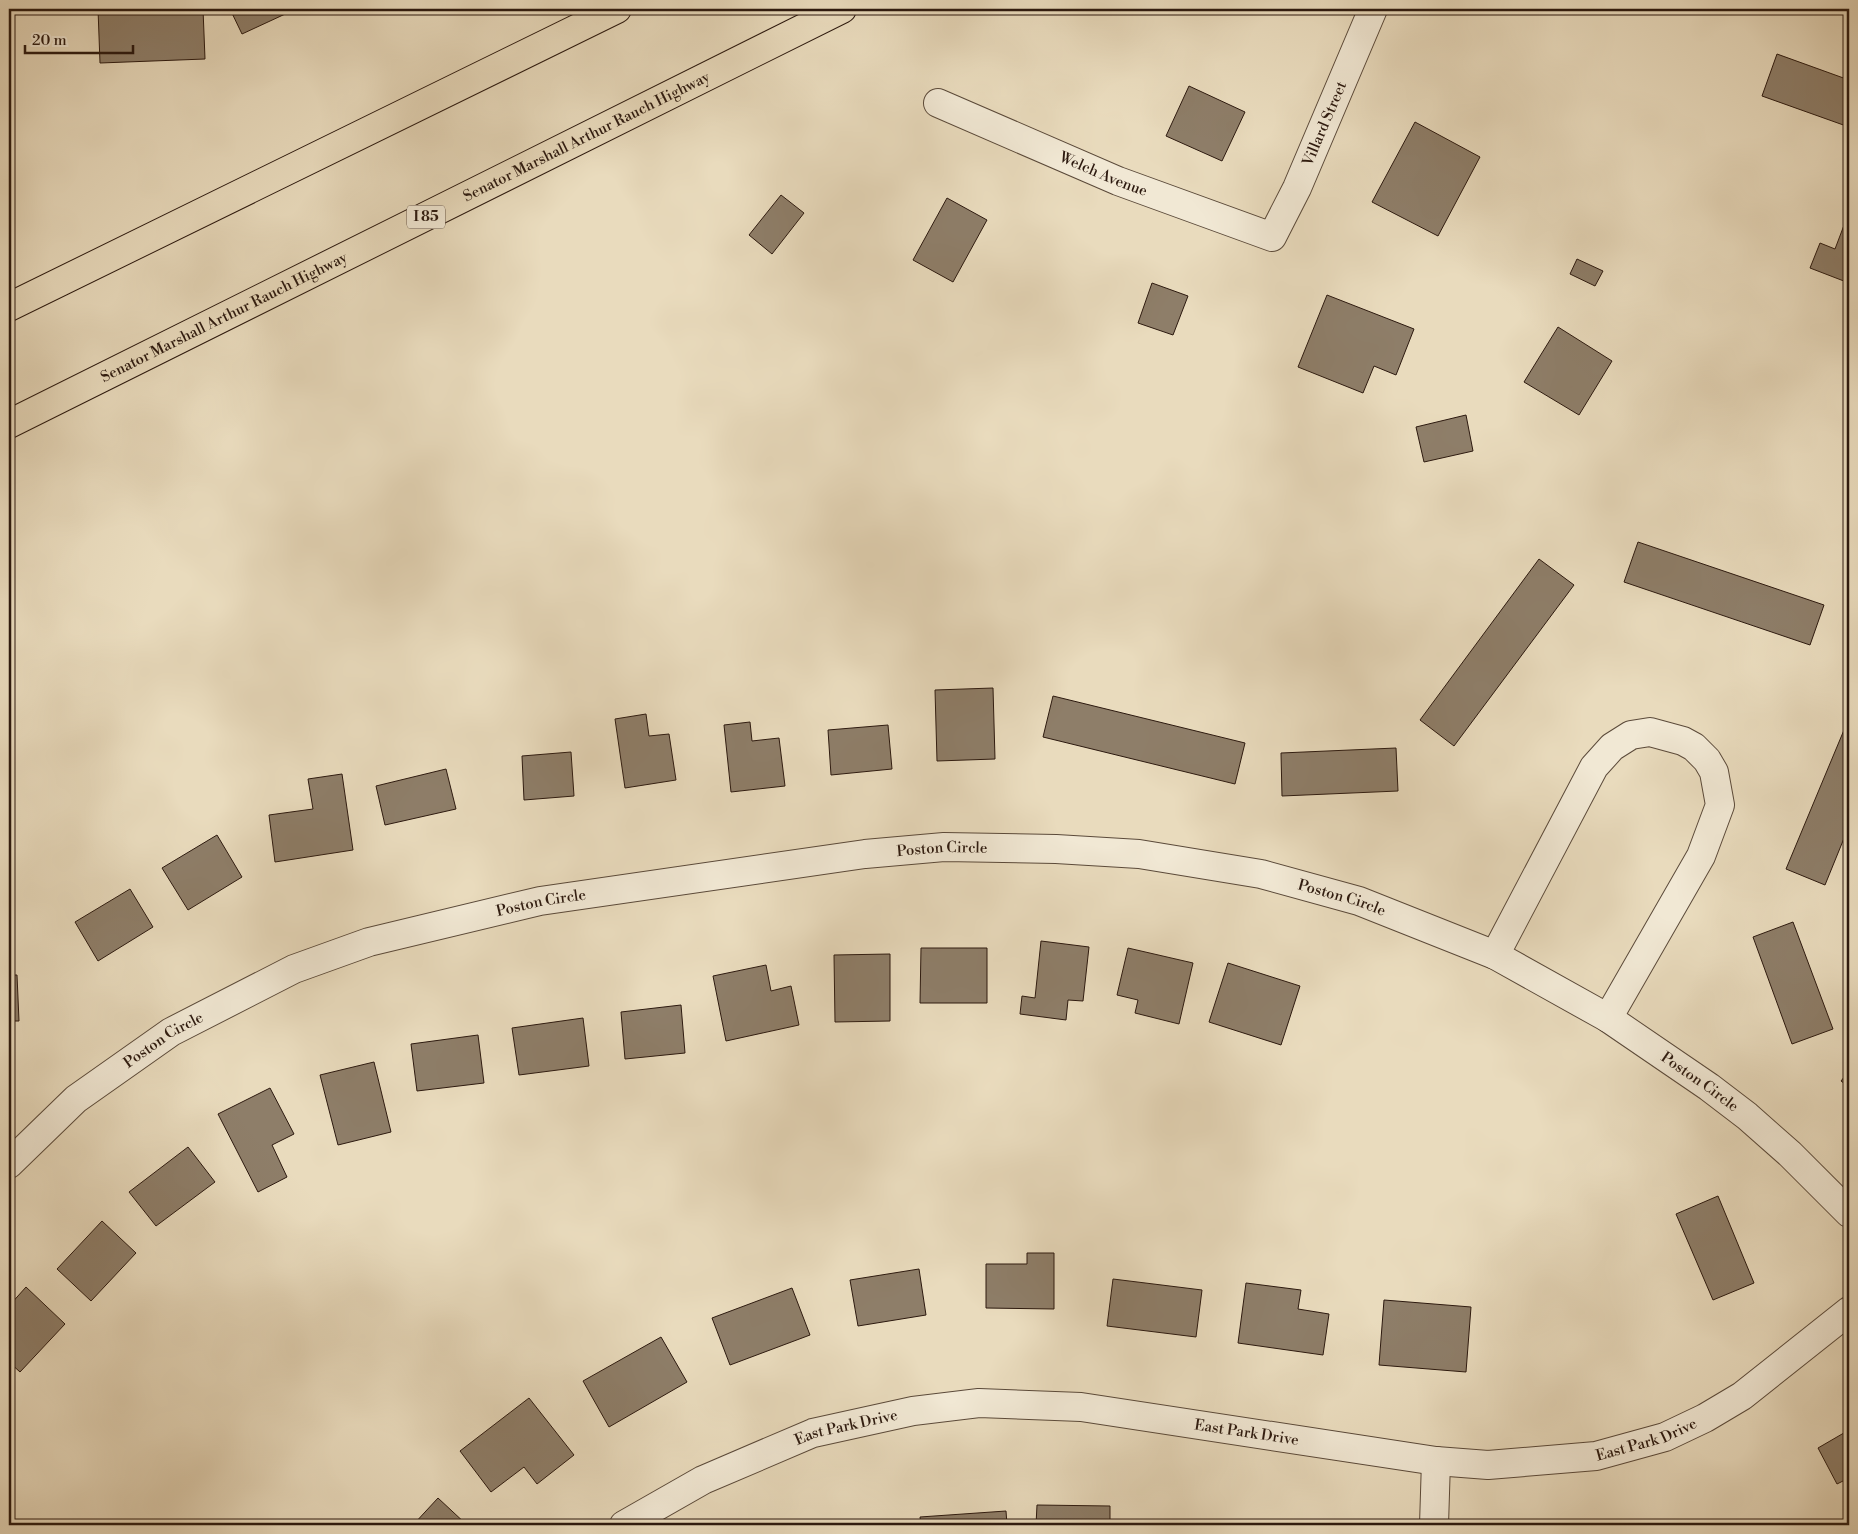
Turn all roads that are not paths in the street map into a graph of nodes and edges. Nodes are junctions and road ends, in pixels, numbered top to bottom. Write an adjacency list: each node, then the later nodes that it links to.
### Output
1 (616, 9): 6 (highway)
2 (842, 9): 7 (highway, Senator Marshall Arthur Rauch Highway / I 85)
3 (1373, 9): 5 (street, Villard Street)
4 (938, 103): 5 (street, Welch Avenue)
5 (1272, 238)
6 (9, 307)
7 (9, 424)
8 (1495, 955): 9 (street, Poston Circle); 9 (street); 10 (street, Poston Circle)
9 (1608, 1018): 11 (street, Poston Circle)
10 (9, 1164)
11 (1849, 1213)
12 (1849, 1311): 13 (street, East Park Drive)
13 (1436, 1461): 14 (street, East Park Drive); 15 (street)
14 (624, 1525)
15 (1434, 1525)

